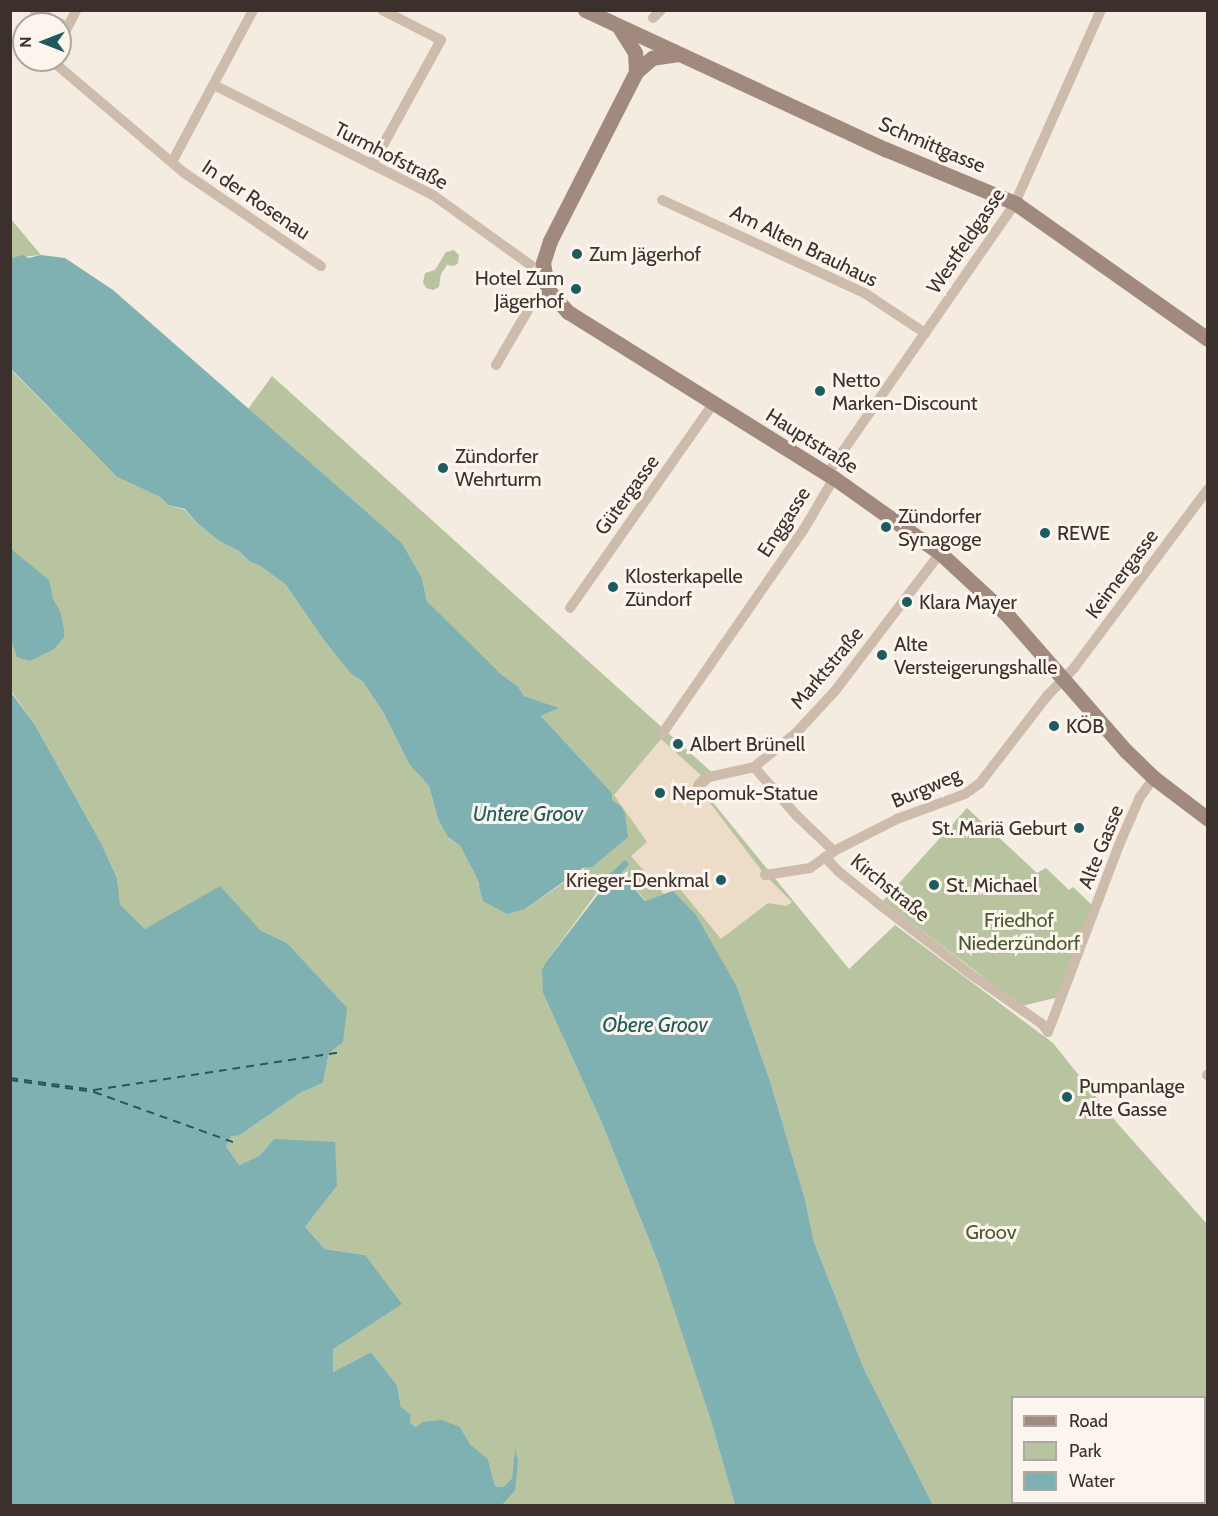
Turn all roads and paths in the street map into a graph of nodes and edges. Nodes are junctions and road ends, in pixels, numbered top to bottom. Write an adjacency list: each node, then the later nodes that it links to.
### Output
1 (252, 10): 9 (street, In der Rosenau)
2 (382, 10): 11 (street)
3 (585, 10): 5 (main road)
4 (1101, 10): 13 (street, Westfeldgasse)
5 (619, 27): 6 (main road, Schmittgasse); 8 (main road)
6 (679, 54): 8 (main road); 13 (main road, Schmittgasse)
7 (65, 72): 10 (street, In der Rosenau)
8 (636, 72): 15 (main road, Hauptstraße)
9 (214, 85): 10 (street, In der Rosenau); 11 (street, Turmhofstraße)
10 (172, 162): 14 (street, In der Rosenau)
11 (372, 165): 15 (street, Turmhofstraße)
12 (662, 201): 17 (street, Am Alten Brauhaus)
13 (1015, 203): 17 (street, Westfeldgasse); 18 (main road, Schmittgasse)
14 (321, 266)
15 (543, 274): 16 (main road, Hauptstraße)
16 (548, 290): 19 (street); 20 (main road, Hauptstraße)
17 (925, 333): 21 (street, Westfeldgasse)
18 (1206, 337)
19 (496, 365)
20 (713, 404): 21 (main road, Hauptstraße); 24 (street, Gütergasse)
21 (831, 476): 23 (main road, Hauptstraße); 26 (street, Enggasse)
22 (1208, 489): 25 (street, Keimergasse)
23 (940, 553): 25 (main road, Hauptstraße); 27 (street, Marktstraße)
24 (570, 608)
25 (1063, 680): 28 (main road, Hauptstraße); 31 (street, Burgweg)
26 (662, 734)
27 (754, 767): 29 (street, Marktstraße); 31 (street, Kirchstraße)
28 (1154, 778): 30 (main road, Hauptstraße); 33 (street, Alte Gasse)
29 (698, 786)
30 (1208, 819)
31 (830, 854): 32 (street, Burgweg); 33 (street, Kirchstraße)
32 (765, 875)
33 (1048, 1032)

